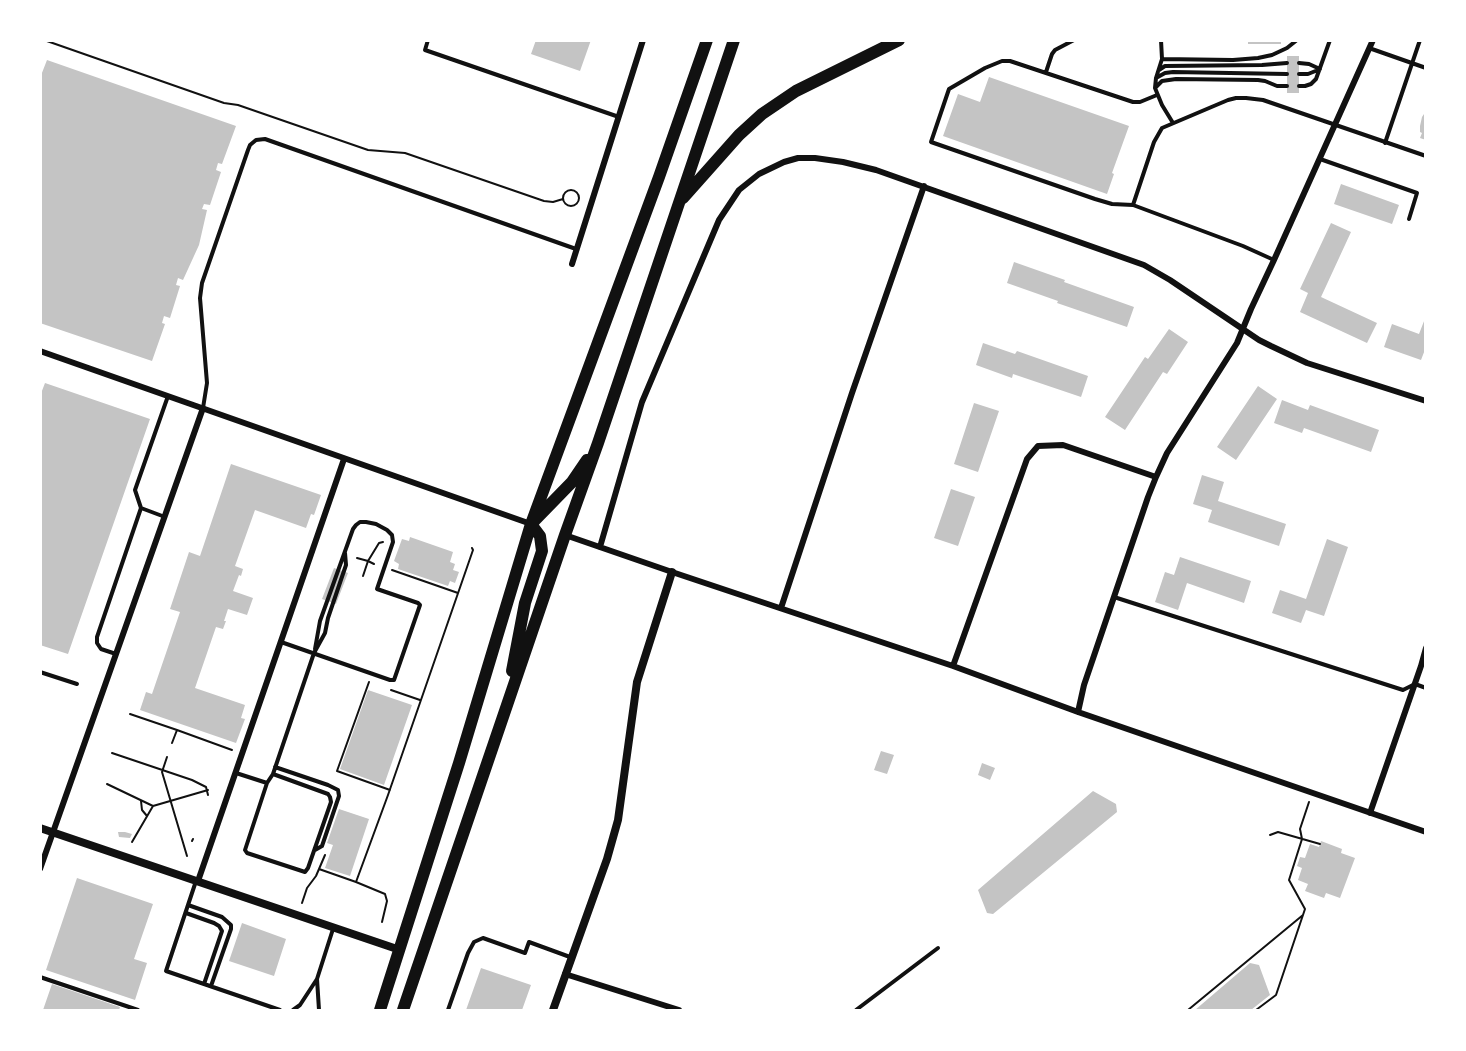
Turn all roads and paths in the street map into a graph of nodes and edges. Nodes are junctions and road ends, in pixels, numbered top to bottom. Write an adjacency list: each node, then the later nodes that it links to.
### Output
1 (44, 40): 36 (path)
2 (428, 40): 29 (lane)
3 (643, 40): 29 (street)
4 (707, 40): 53 (highway)
5 (734, 40): 37 (highway)
6 (899, 40): 37 (highway)
7 (1074, 40): 21 (lane)
8 (1161, 40): 14 (lane)
9 (1297, 40): 14 (lane)
10 (1330, 40): 19 (lane)
11 (1373, 40): 13 (street)
12 (1420, 40): 17 (lane)
13 (1369, 48): 17 (lane); 31 (street)
14 (1162, 58): 20 (lane)
15 (1287, 63): 20 (lane)
16 (1299, 63): 19 (lane)
17 (1413, 63): 18 (lane); 32 (lane)
18 (1425, 68)
19 (1320, 69): 23 (lane); 26 (lane)
20 (1159, 70): 24 (lane)
21 (1046, 72): 28 (lane); 38 (lane)
22 (1287, 74): 24 (lane)
23 (1299, 74)
24 (1156, 78): 27 (lane)
25 (1287, 86): 27 (lane)
26 (1299, 86)
27 (1155, 88): 28 (lane)
28 (1157, 95): 30 (lane)
29 (619, 117): 40 (street)
30 (1173, 123): 31 (lane); 38 (lane)
31 (1335, 125): 32 (lane); 34 (street)
32 (1385, 142): 33 (lane)
33 (1425, 156)
34 (1320, 159): 39 (lane); 41 (street)
35 (924, 186): 43 (street); 56 (street); 66 (street)
36 (563, 200): 36 (path)
37 (679, 202): 48 (highway)
38 (1133, 205): 41 (lane)
39 (1408, 219)
40 (577, 249): 42 (street); 47 (lane)
41 (1274, 260): 43 (street)
42 (572, 264)
43 (1243, 329): 46 (street); 50 (street)
44 (40, 351): 45 (street)
45 (168, 396): 47 (street); 51 (lane)
46 (1425, 401)
47 (203, 408): 49 (street); 52 (street)
48 (598, 442): 53 (highway); 54 (highway)
49 (344, 459): 53 (street); 67 (street)
50 (1156, 477): 65 (street); 71 (street)
51 (141, 508): 52 (lane); 70 (lane)
52 (165, 517): 70 (street)
53 (531, 524): 81 (highway); 121 (highway)
54 (565, 535): 56 (street); 81 (highway)
55 (392, 538): 59 (path); 69 (lane); 69 (lane)
56 (600, 547): 62 (street)
57 (472, 548): 64 (path)
58 (357, 558): 59 (path)
59 (368, 561): 60 (path); 63 (path)
60 (374, 564)
61 (390, 569): 64 (path)
62 (672, 572): 66 (street); 122 (street)
63 (363, 576)
64 (458, 593): 78 (path)
65 (1114, 597): 75 (lane); 79 (street)
66 (781, 608): 71 (street)
67 (282, 642): 69 (lane); 89 (street)
68 (1425, 648): 75 (street)
69 (314, 653): 87 (lane)
70 (116, 654): 101 (street)
71 (953, 666): 79 (street)
72 (40, 672): 74 (lane)
73 (369, 682): 93 (path)
74 (76, 684)
75 (1414, 684): 76 (lane); 98 (street)
76 (1425, 687)
77 (390, 690): 78 (path)
78 (421, 701): 93 (path)
79 (1078, 712): 98 (street)
80 (129, 714): 82 (path)
81 (502, 720): 133 (highway)
82 (177, 730): 83 (path); 84 (path)
83 (172, 743)
84 (235, 751)
85 (112, 753): 88 (path)
86 (167, 757): 88 (path)
87 (275, 766): 90 (lane); 107 (lane)
88 (163, 770): 95 (path); 95 (path)
89 (236, 773): 91 (lane); 112 (street)
90 (273, 774): 91 (lane); 107 (lane)
91 (267, 783): 107 (lane)
92 (107, 784): 94 (path)
93 (390, 790): 113 (path)
94 (141, 801): 97 (path); 99 (path)
95 (171, 801): 97 (path); 109 (path)
96 (1309, 802): 104 (path)
97 (153, 806): 99 (path)
98 (1370, 813): 102 (street)
99 (147, 816): 105 (path)
100 (40, 828): 101 (street)
101 (53, 832): 110 (street); 112 (street)
102 (1425, 832)
103 (1269, 835): 104 (path)
104 (1302, 839): 106 (path); 117 (path)
105 (132, 842)
106 (1320, 844)
107 (314, 850)
108 (324, 855): 111 (path)
109 (187, 856)
110 (40, 869)
111 (319, 869): 113 (path); 114 (path)
112 (197, 881): 115 (lane); 119 (street)
113 (356, 882): 118 (path)
114 (302, 903)
115 (188, 905): 116 (lane); 127 (lane)
116 (186, 913): 126 (lane); 126 (lane)
117 (1303, 915): 138 (path); 139 (path)
118 (382, 922)
119 (333, 929): 121 (street); 125 (lane)
120 (938, 948): 137 (lane)
121 (399, 950): 132 (highway)
122 (571, 958): 123 (street); 134 (lane)
123 (565, 974): 135 (street); 136 (street)
124 (40, 977): 128 (lane)
125 (317, 979): 130 (lane); 131 (lane)
126 (204, 984): 127 (lane)
127 (211, 986): 129 (lane)
128 (138, 1011)
129 (280, 1011)
130 (293, 1011)
131 (319, 1011)
132 (380, 1011)
133 (403, 1011)
134 (448, 1011)
135 (553, 1011)
136 (679, 1011)
137 (856, 1011)
138 (1188, 1011)
139 (1256, 1011)

